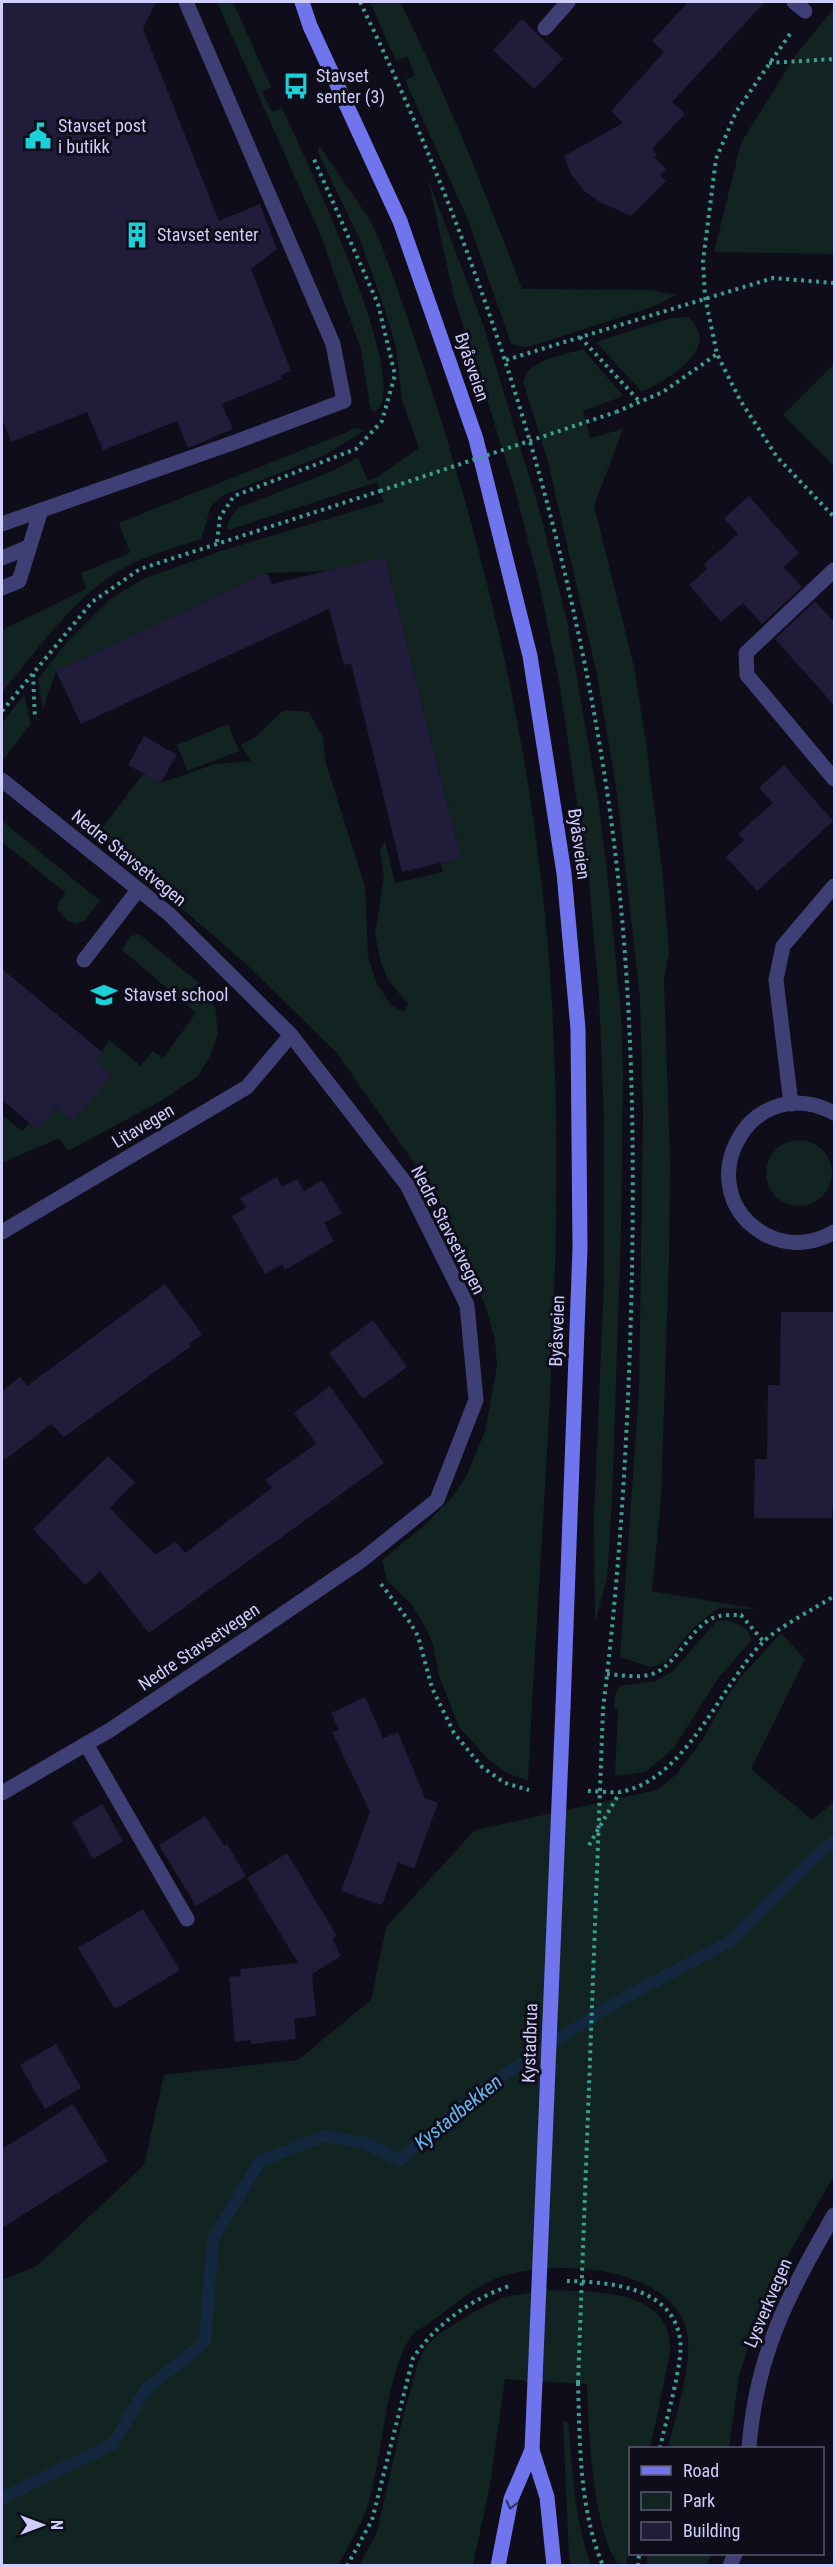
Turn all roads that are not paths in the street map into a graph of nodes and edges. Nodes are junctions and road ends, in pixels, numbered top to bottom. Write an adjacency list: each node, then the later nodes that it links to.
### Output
1 (186, 2): 7 (street)
2 (293, 2): 5 (main road, Byåsveien)
3 (302, 2): 5 (main road, Byåsveien)
4 (568, 2): 6 (street)
5 (310, 26): 23 (main road, Byåsveien)
6 (545, 28)
7 (40, 510): 8 (street); 9 (street)
8 (2, 524)
9 (29, 548): 10 (street); 12 (street)
10 (2, 558)
11 (834, 570): 13 (street)
12 (2, 588)
13 (834, 779)
14 (2, 780): 16 (street, Nedre Stavsetvegen)
15 (834, 886): 19 (street)
16 (138, 890): 17 (street); 18 (street, Nedre Stavsetvegen)
17 (84, 960)
18 (291, 1035): 21 (street, Litavegen); 24 (street, Nedre Stavsetvegen)
19 (791, 1104): 20 (street); 22 (street)
20 (834, 1113)
21 (2, 1232)
22 (834, 1233)
23 (563, 1707): 29 (main road, Kystadbrua, bridge)
24 (86, 1744): 25 (street, Nedre Stavsetvegen); 26 (street)
25 (2, 1793)
26 (187, 1919)
27 (834, 2215): 28 (street, Lysverkvegen)
28 (749, 2447)
29 (532, 2450): 30 (main road, one-way to 30); 31 (main road)
30 (498, 2565)
31 (554, 2565)

